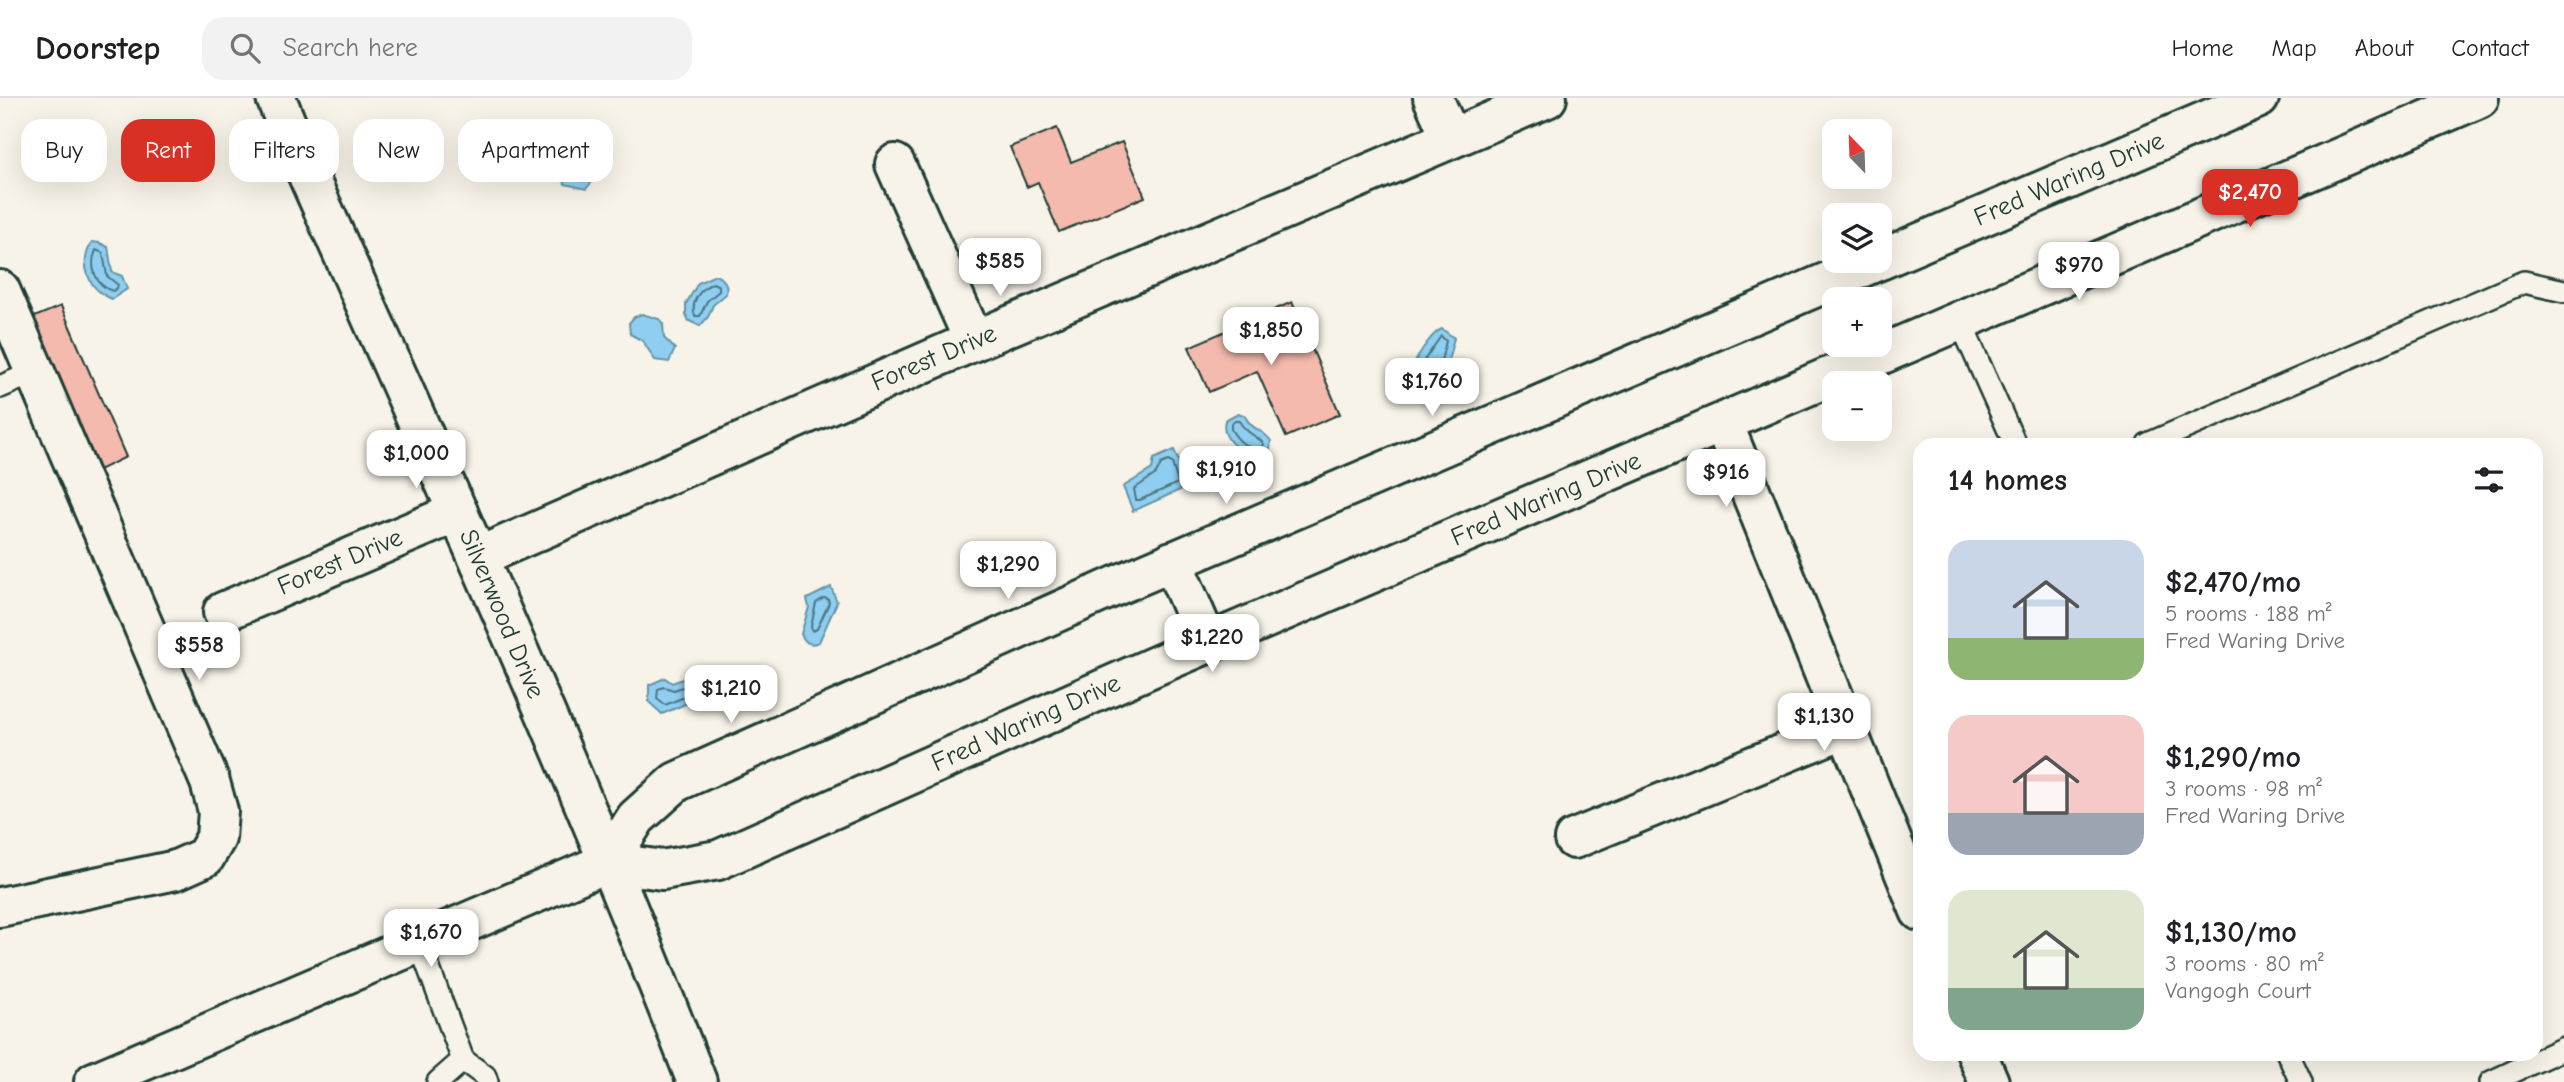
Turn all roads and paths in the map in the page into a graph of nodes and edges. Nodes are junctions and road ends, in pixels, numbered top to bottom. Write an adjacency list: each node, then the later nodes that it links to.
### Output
1 (276, 98): 19 (main road, Silverwood Drive)
2 (1433, 98): 6 (main road)
3 (1547, 98): 6 (main road, Forest Drive)
4 (2259, 98): 8 (main road, Fred Waring Drive)
5 (2479, 98): 12 (main road, Fred Waring Drive)
6 (1451, 138): 13 (main road, Forest Drive)
7 (895, 164): 13 (main road)
8 (1892, 254)
9 (1848, 273): 21 (main road, Fred Waring Drive)
10 (0, 290): 14 (main road)
11 (2564, 290): 18 (lane)
12 (1960, 321): 16 (main road, Fred Waring Drive); 17 (lane)
13 (974, 341): 20 (main road, Forest Drive)
14 (35, 372): 15 (lane); 28 (main road)
15 (0, 387)
16 (1723, 423): 23 (main road, Fred Waring Drive); 24 (main road)
17 (2012, 438)
18 (2162, 438)
19 (458, 512): 20 (main road, Silverwood Drive); 22 (main road, Forest Drive)
20 (478, 557): 26 (main road, Silverwood Drive)
21 (1172, 561): 23 (main road); 26 (main road, Fred Waring Drive)
22 (223, 612)
23 (1208, 644): 26 (main road, Fred Waring Drive)
24 (1846, 728): 25 (main road); 27 (main road)
25 (1574, 839)
26 (608, 862): 29 (main road); 39 (main road, Silverwood Drive)
27 (1913, 895)
28 (0, 906)
29 (419, 942): 32 (lane); 36 (main road)
30 (2564, 1048): 31 (lane)
31 (2543, 1058)
32 (463, 1060): 37 (lane); 38 (lane)
33 (1980, 1061): 40 (main road)
34 (2291, 1061): 41 (lane)
35 (2536, 1061): 42 (lane)
36 (94, 1082)
37 (438, 1082)
38 (487, 1082)
39 (697, 1082)
40 (1989, 1082)
41 (2301, 1082)
42 (2491, 1082)

